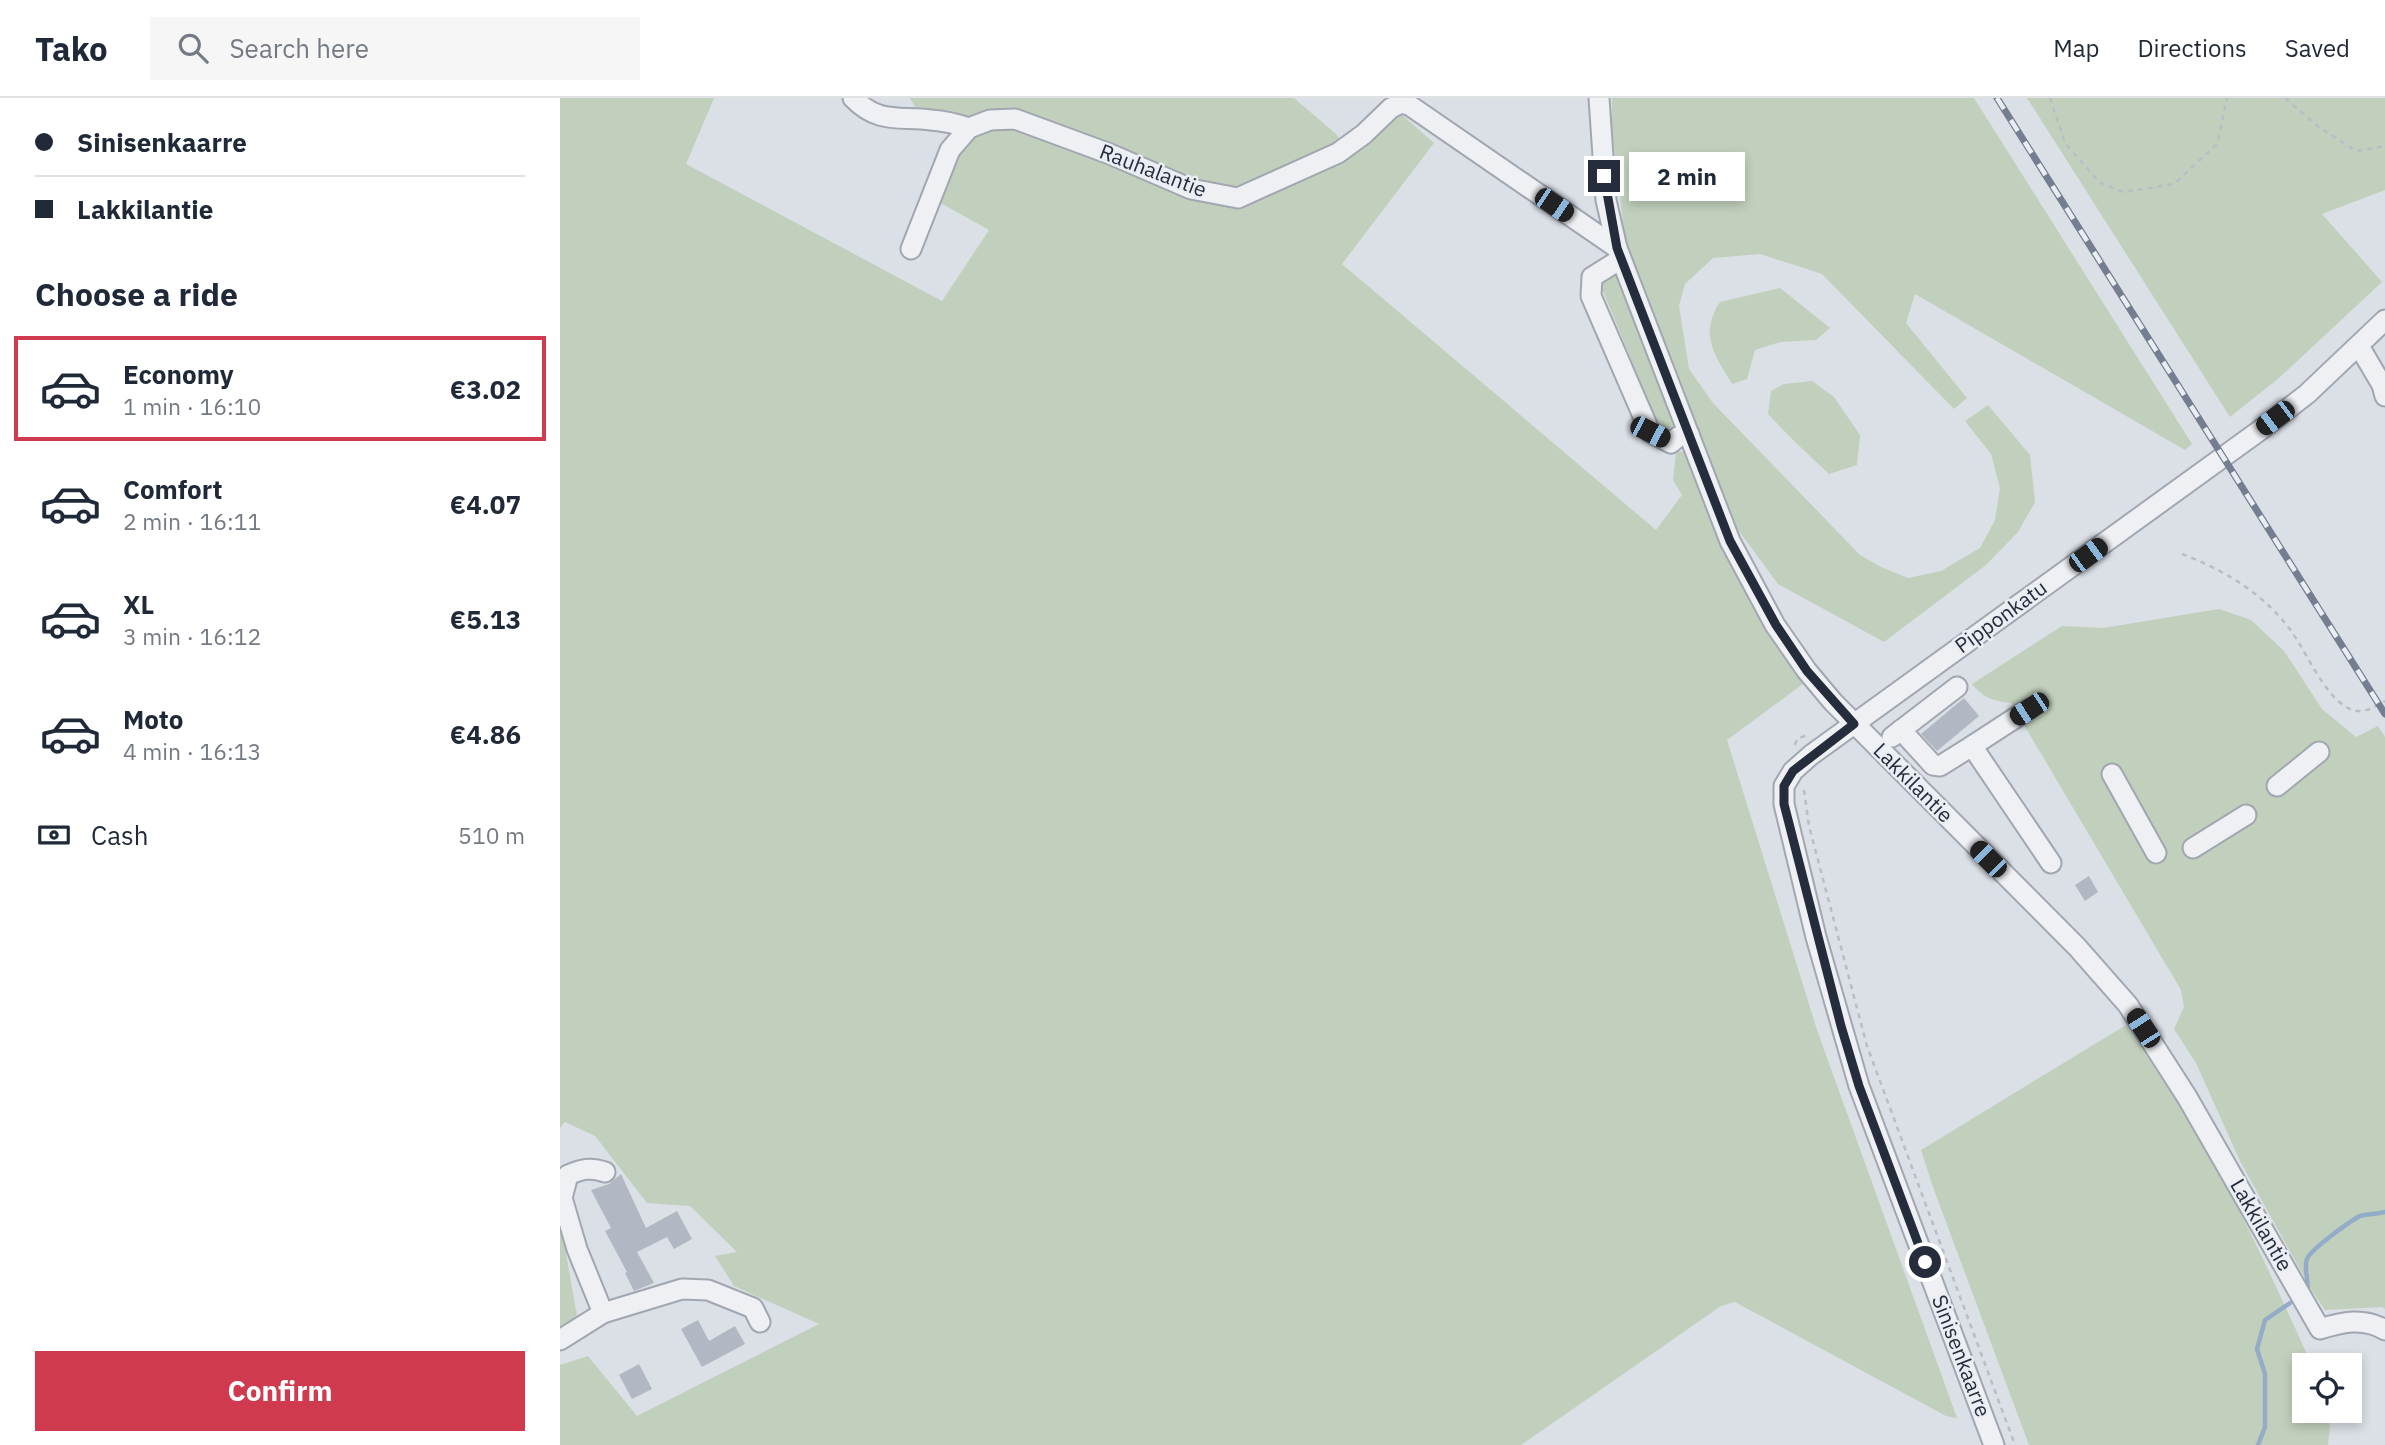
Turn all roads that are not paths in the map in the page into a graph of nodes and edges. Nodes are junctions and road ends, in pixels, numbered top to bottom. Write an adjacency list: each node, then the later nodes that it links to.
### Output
1 (853, 98): 3 (street)
2 (1599, 98): 5 (street, Lakkilantie)
3 (969, 128): 4 (street); 5 (street, Rauhalantie)
4 (911, 249)
5 (1619, 254): 9 (street, Lakkilantie); 9 (street)
6 (2385, 320): 7 (street, Pipponkatu)
7 (2359, 346): 8 (street); 12 (street, Pipponkatu)
8 (2385, 396)
9 (1689, 434): 12 (street, Lakkilantie)
10 (1958, 687): 13 (street)
11 (2029, 709): 14 (street)
12 (1854, 724): 15 (street, Lakkilantie); 18 (street, Pipponkatu)
13 (1901, 730): 14 (street); 15 (street)
14 (1972, 746): 23 (street)
15 (1878, 748): 27 (street, Lakkilantie)
16 (2319, 752): 19 (street)
17 (2112, 774): 22 (street)
18 (1784, 786): 29 (street, Sinisenkaarre)
19 (2277, 786)
20 (2246, 815): 21 (street)
21 (2193, 848)
22 (2156, 853)
23 (2051, 863)
24 (605, 1172): 25 (street)
25 (603, 1313): 26 (street); 28 (street)
26 (760, 1322)
27 (2385, 1330)
28 (560, 1340)
29 (1994, 1445)

